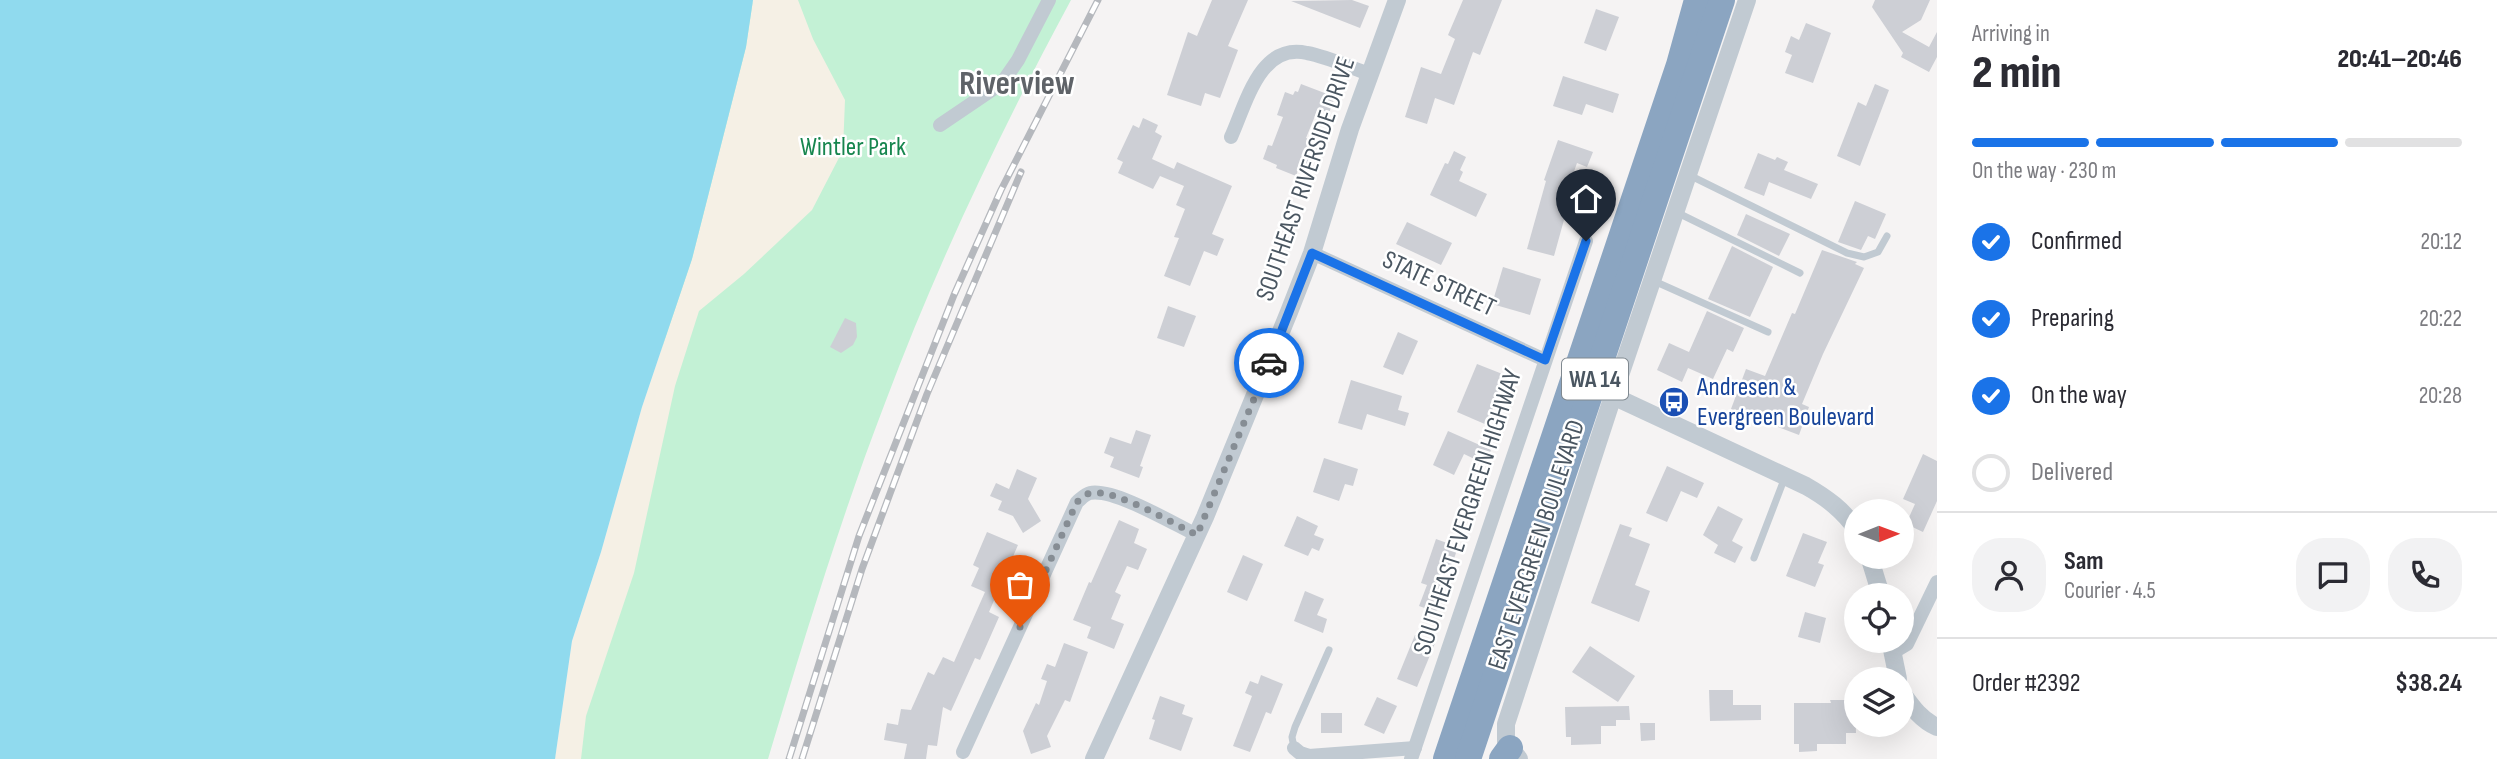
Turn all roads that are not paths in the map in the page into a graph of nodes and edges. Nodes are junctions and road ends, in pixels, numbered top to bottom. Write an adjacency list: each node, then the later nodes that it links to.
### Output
1 (1049, 0): 7 (street)
2 (1397, 0): 6 (street, SOUTHEAST RIVERSIDE DRIVE)
3 (1698, 0): 33 (highway, WA 14)
4 (1723, 0): 34 (highway, WA 14)
5 (1748, 0): 9 (street, EAST EVERGREEN BOULEVARD)
6 (1369, 74): 8 (street); 13 (street, SOUTHEAST RIVERSIDE DRIVE)
7 (940, 125)
8 (1231, 136)
9 (1688, 174): 10 (street, EAST EVERGREEN BOULEVARD); 11 (lane)
10 (1675, 212): 14 (lane); 15 (street, EAST EVERGREEN BOULEVARD)
11 (1887, 236)
12 (1586, 241): 17 (street, SOUTHEAST EVERGREEN HIGHWAY)
13 (1312, 253): 17 (street, STATE STREET); 21 (street, SOUTHEAST RIVERSIDE DRIVE)
14 (1800, 273)
15 (1652, 280): 16 (lane); 18 (street, EAST EVERGREEN BOULEVARD)
16 (1768, 332)
17 (1545, 360): 30 (street, SOUTHEAST EVERGREEN HIGHWAY)
18 (1613, 396): 19 (street); 31 (street, EAST EVERGREEN BOULEVARD)
19 (1785, 476): 20 (street); 22 (lane)
20 (1844, 513)
21 (1197, 535): 29 (street); 32 (street, SOUTHEAST RIVERSIDE DRIVE)
22 (1754, 558)
23 (1937, 582): 24 (street)
24 (1914, 630)
25 (1329, 650): 28 (lane)
26 (1914, 709): 27 (street)
27 (1937, 727)
28 (1294, 748): 30 (street)
29 (963, 752)
30 (1413, 753)
31 (1510, 755)
32 (1094, 759)
33 (1446, 759)
34 (1468, 759)

